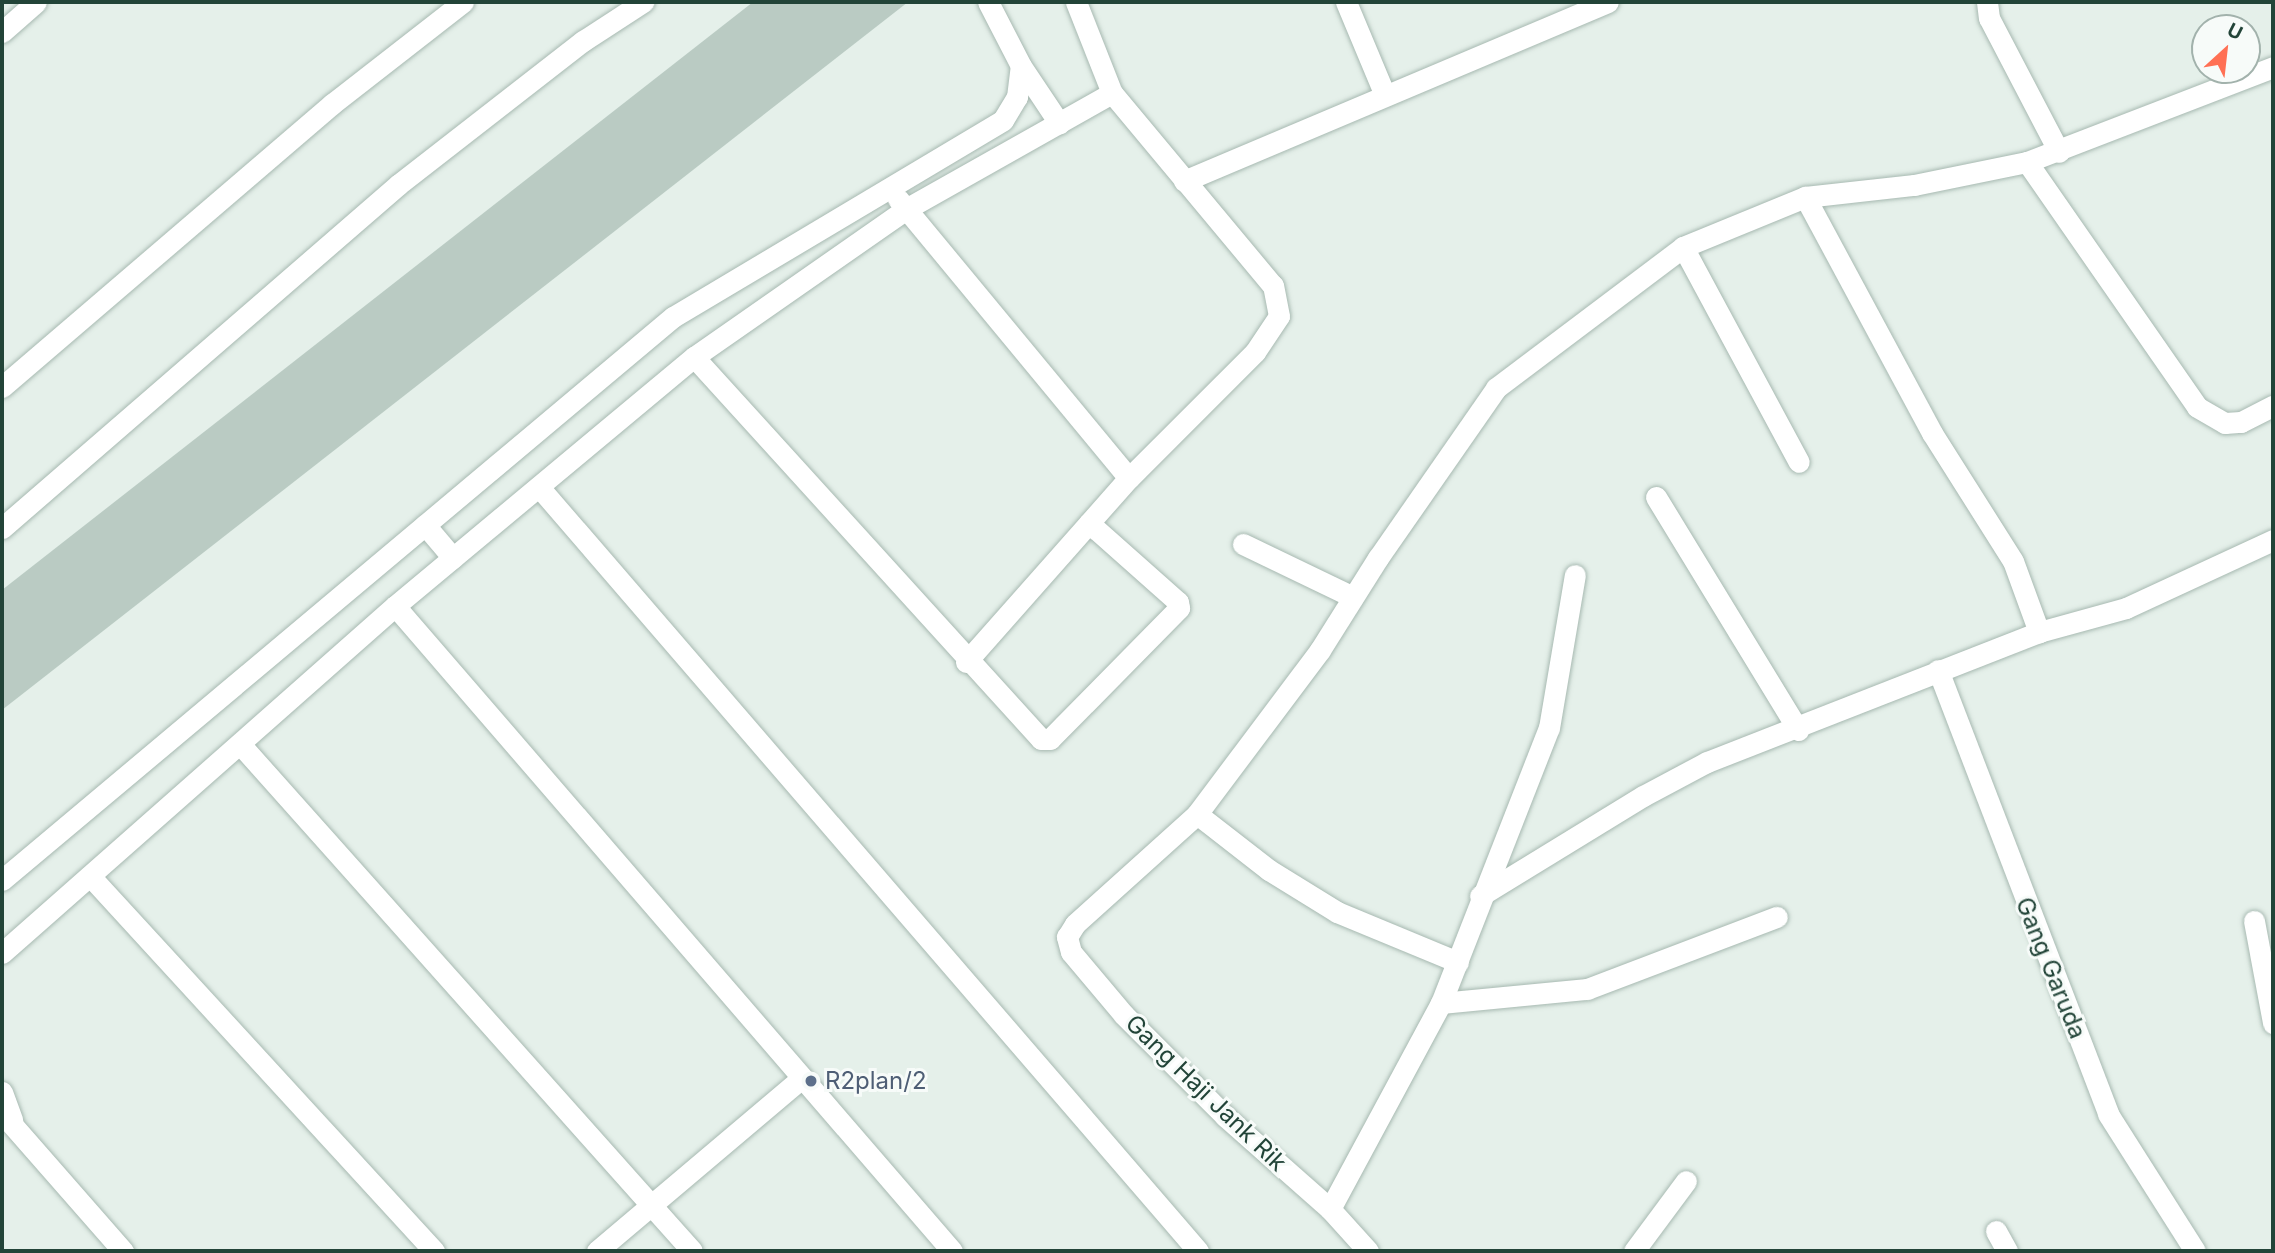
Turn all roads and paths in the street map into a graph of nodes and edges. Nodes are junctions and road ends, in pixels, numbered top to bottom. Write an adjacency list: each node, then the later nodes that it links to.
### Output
1 (36, 2): 10 (street)
2 (463, 2): 26 (street)
3 (643, 2): 34 (street)
4 (988, 2): 11 (street)
5 (1076, 2): 13 (street)
6 (1346, 2): 14 (street)
7 (1608, 2): 9 (street)
8 (1987, 2): 17 (street)
9 (1577, 8): 14 (street)
10 (2, 32)
11 (1021, 66): 15 (street); 16 (street)
12 (2273, 67): 17 (street)
13 (1112, 93): 15 (street); 20 (street)
14 (1384, 93): 20 (street)
15 (1059, 123): 18 (street)
16 (980, 134): 18 (street); 21 (street)
17 (2059, 152): 19 (street)
18 (997, 158): 23 (street)
19 (2027, 162): 22 (street); 27 (street)
20 (1184, 181): 29 (street)
21 (889, 188): 23 (street); 33 (street)
22 (1805, 197): 24 (street); 41 (street)
23 (906, 209): 25 (street); 29 (street)
24 (1683, 247): 28 (street); 39 (street)
25 (694, 357): 30 (street); 42 (street)
26 (2, 387)
27 (2273, 406)
28 (1799, 462)
29 (1129, 478): 32 (street)
30 (539, 487): 37 (street); 68 (street)
31 (1656, 497): 44 (street)
32 (1089, 523): 42 (street); 42 (street)
33 (425, 526): 37 (street); 48 (street)
34 (2, 528)
35 (2273, 540): 41 (street)
36 (1243, 544): 39 (street)
37 (453, 558): 40 (street)
38 (1575, 575): 49 (street)
39 (1353, 597): 46 (street)
40 (395, 606): 45 (street); 56 (street)
41 (2039, 632): 43 (street)
42 (966, 662)
43 (1938, 670): 44 (street); 72 (street, Gang Garuda)
44 (1798, 730): 49 (street)
45 (240, 744): 47 (street); 60 (street)
46 (1197, 814): 53 (street); 61 (street, Gang Haji Jank Rik)
47 (90, 876): 52 (street); 64 (street)
48 (2, 880)
49 (1480, 896): 53 (street)
50 (1777, 917): 54 (street)
51 (2253, 920): 55 (street)
52 (2, 953)
53 (1458, 962): 54 (street)
54 (1441, 1003): 61 (street)
55 (2273, 1023)
56 (802, 1078): 60 (street); 67 (street)
57 (2, 1092): 58 (street)
58 (7, 1116): 63 (street)
59 (1686, 1181): 70 (street)
60 (653, 1202): 65 (street); 66 (street)
61 (1330, 1209): 69 (street, Gang Haji Jank Rik)
62 (1996, 1231): 71 (street)
63 (123, 1251)
64 (434, 1251)
65 (597, 1251)
66 (692, 1251)
67 (951, 1251)
68 (1198, 1251)
69 (1368, 1251)
70 (1634, 1251)
71 (2007, 1251)
72 (2195, 1251)

